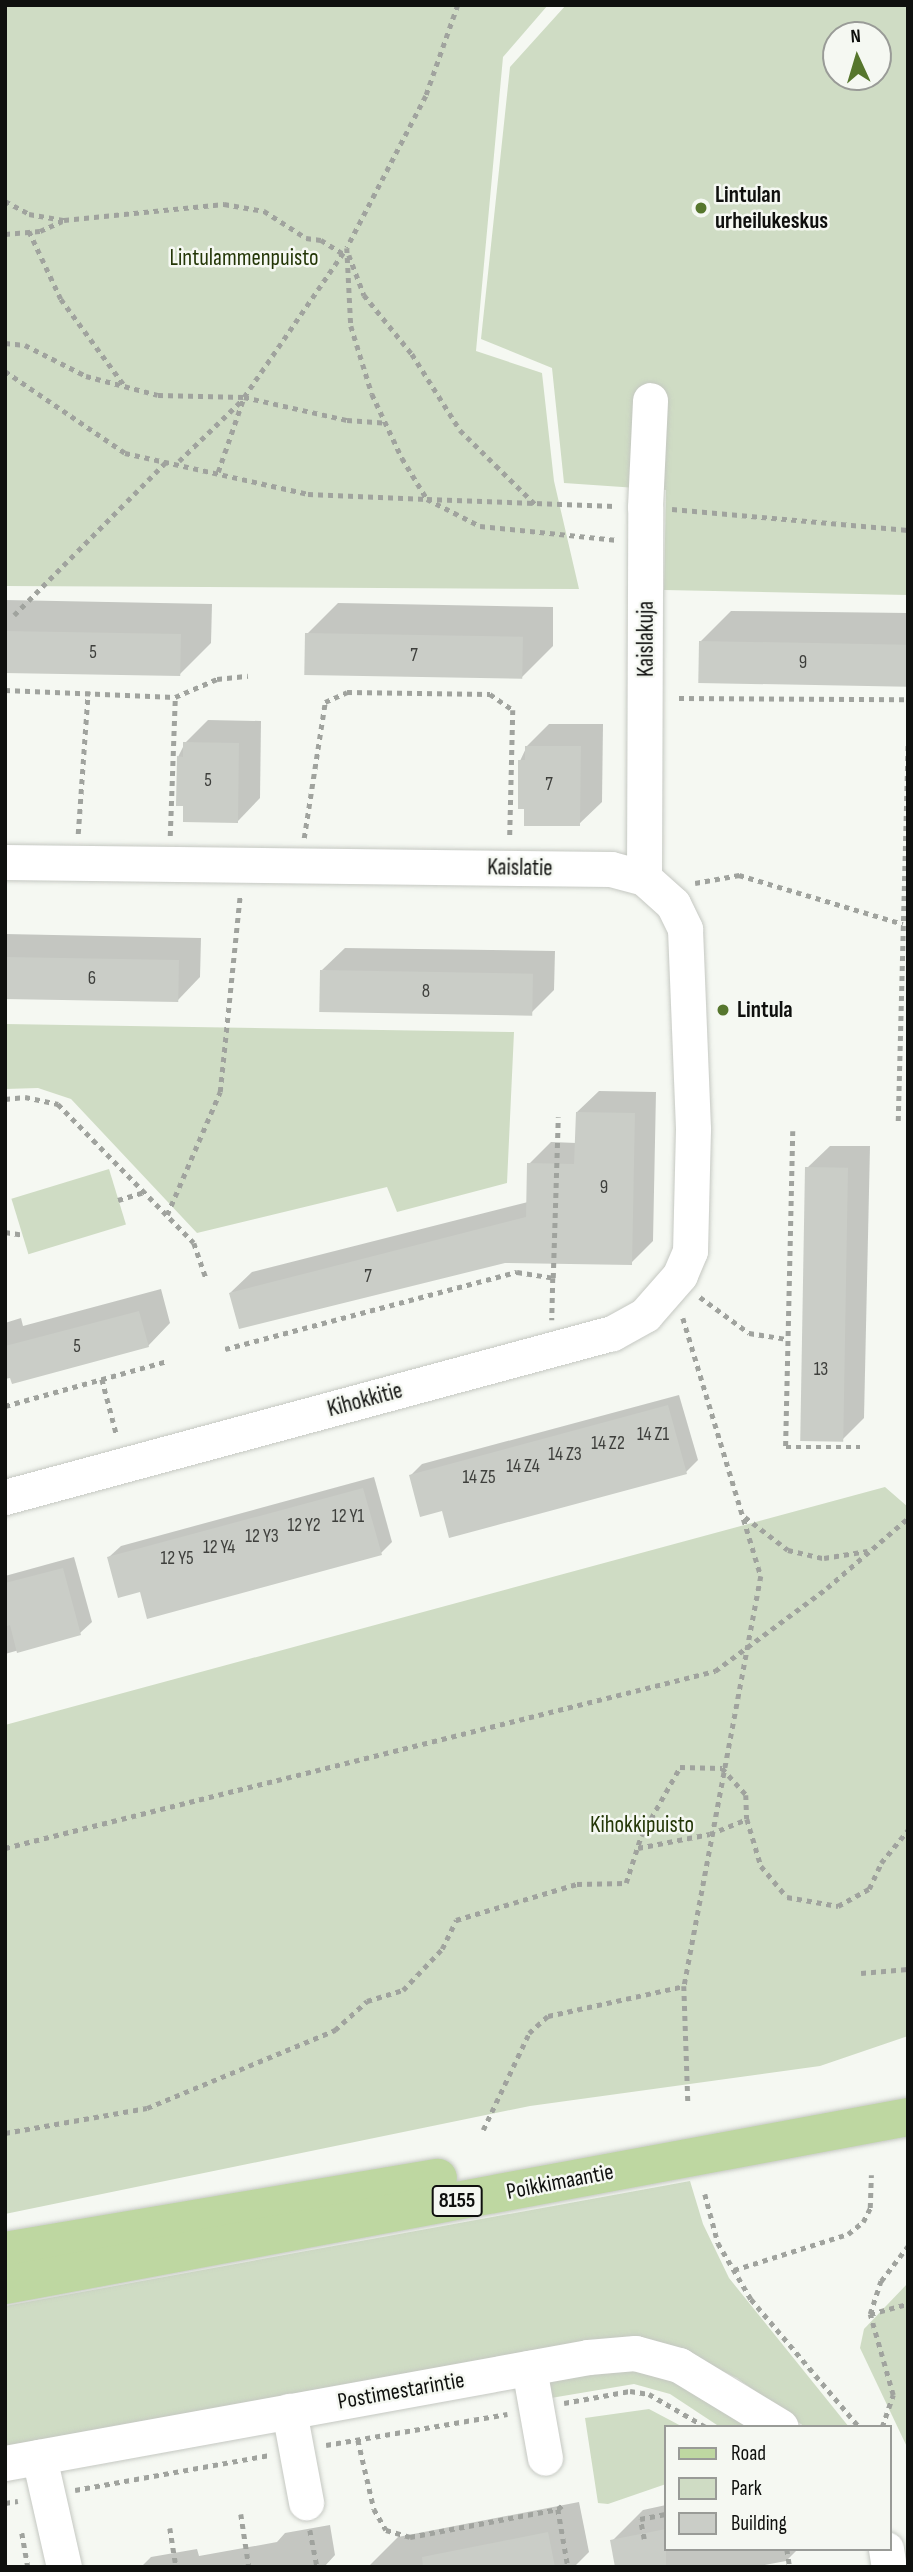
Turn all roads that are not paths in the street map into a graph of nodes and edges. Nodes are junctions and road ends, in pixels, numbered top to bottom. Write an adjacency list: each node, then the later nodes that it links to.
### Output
1 (650, 400): 3 (street, Kaislakuja)
2 (5, 862): 3 (street, Kaislatie)
3 (644, 878): 4 (street, Kaislatie)
4 (690, 1251): 5 (street, Kihokkitie)
5 (5, 1497)
6 (908, 2089): 8 (main road, Poikkimaantie / 8155)
7 (908, 2117): 9 (main road, Poikkimaantie / 8155)
8 (5, 2251)
9 (5, 2285)
10 (529, 2368): 11 (street, Postimestarintie); 12 (street, Postimestarintie); 13 (street)
11 (289, 2411): 14 (street, Postimestarintie); 15 (street)
12 (778, 2425)
13 (545, 2458)
14 (22, 2460): 16 (street)
15 (306, 2502)
16 (64, 2567)

